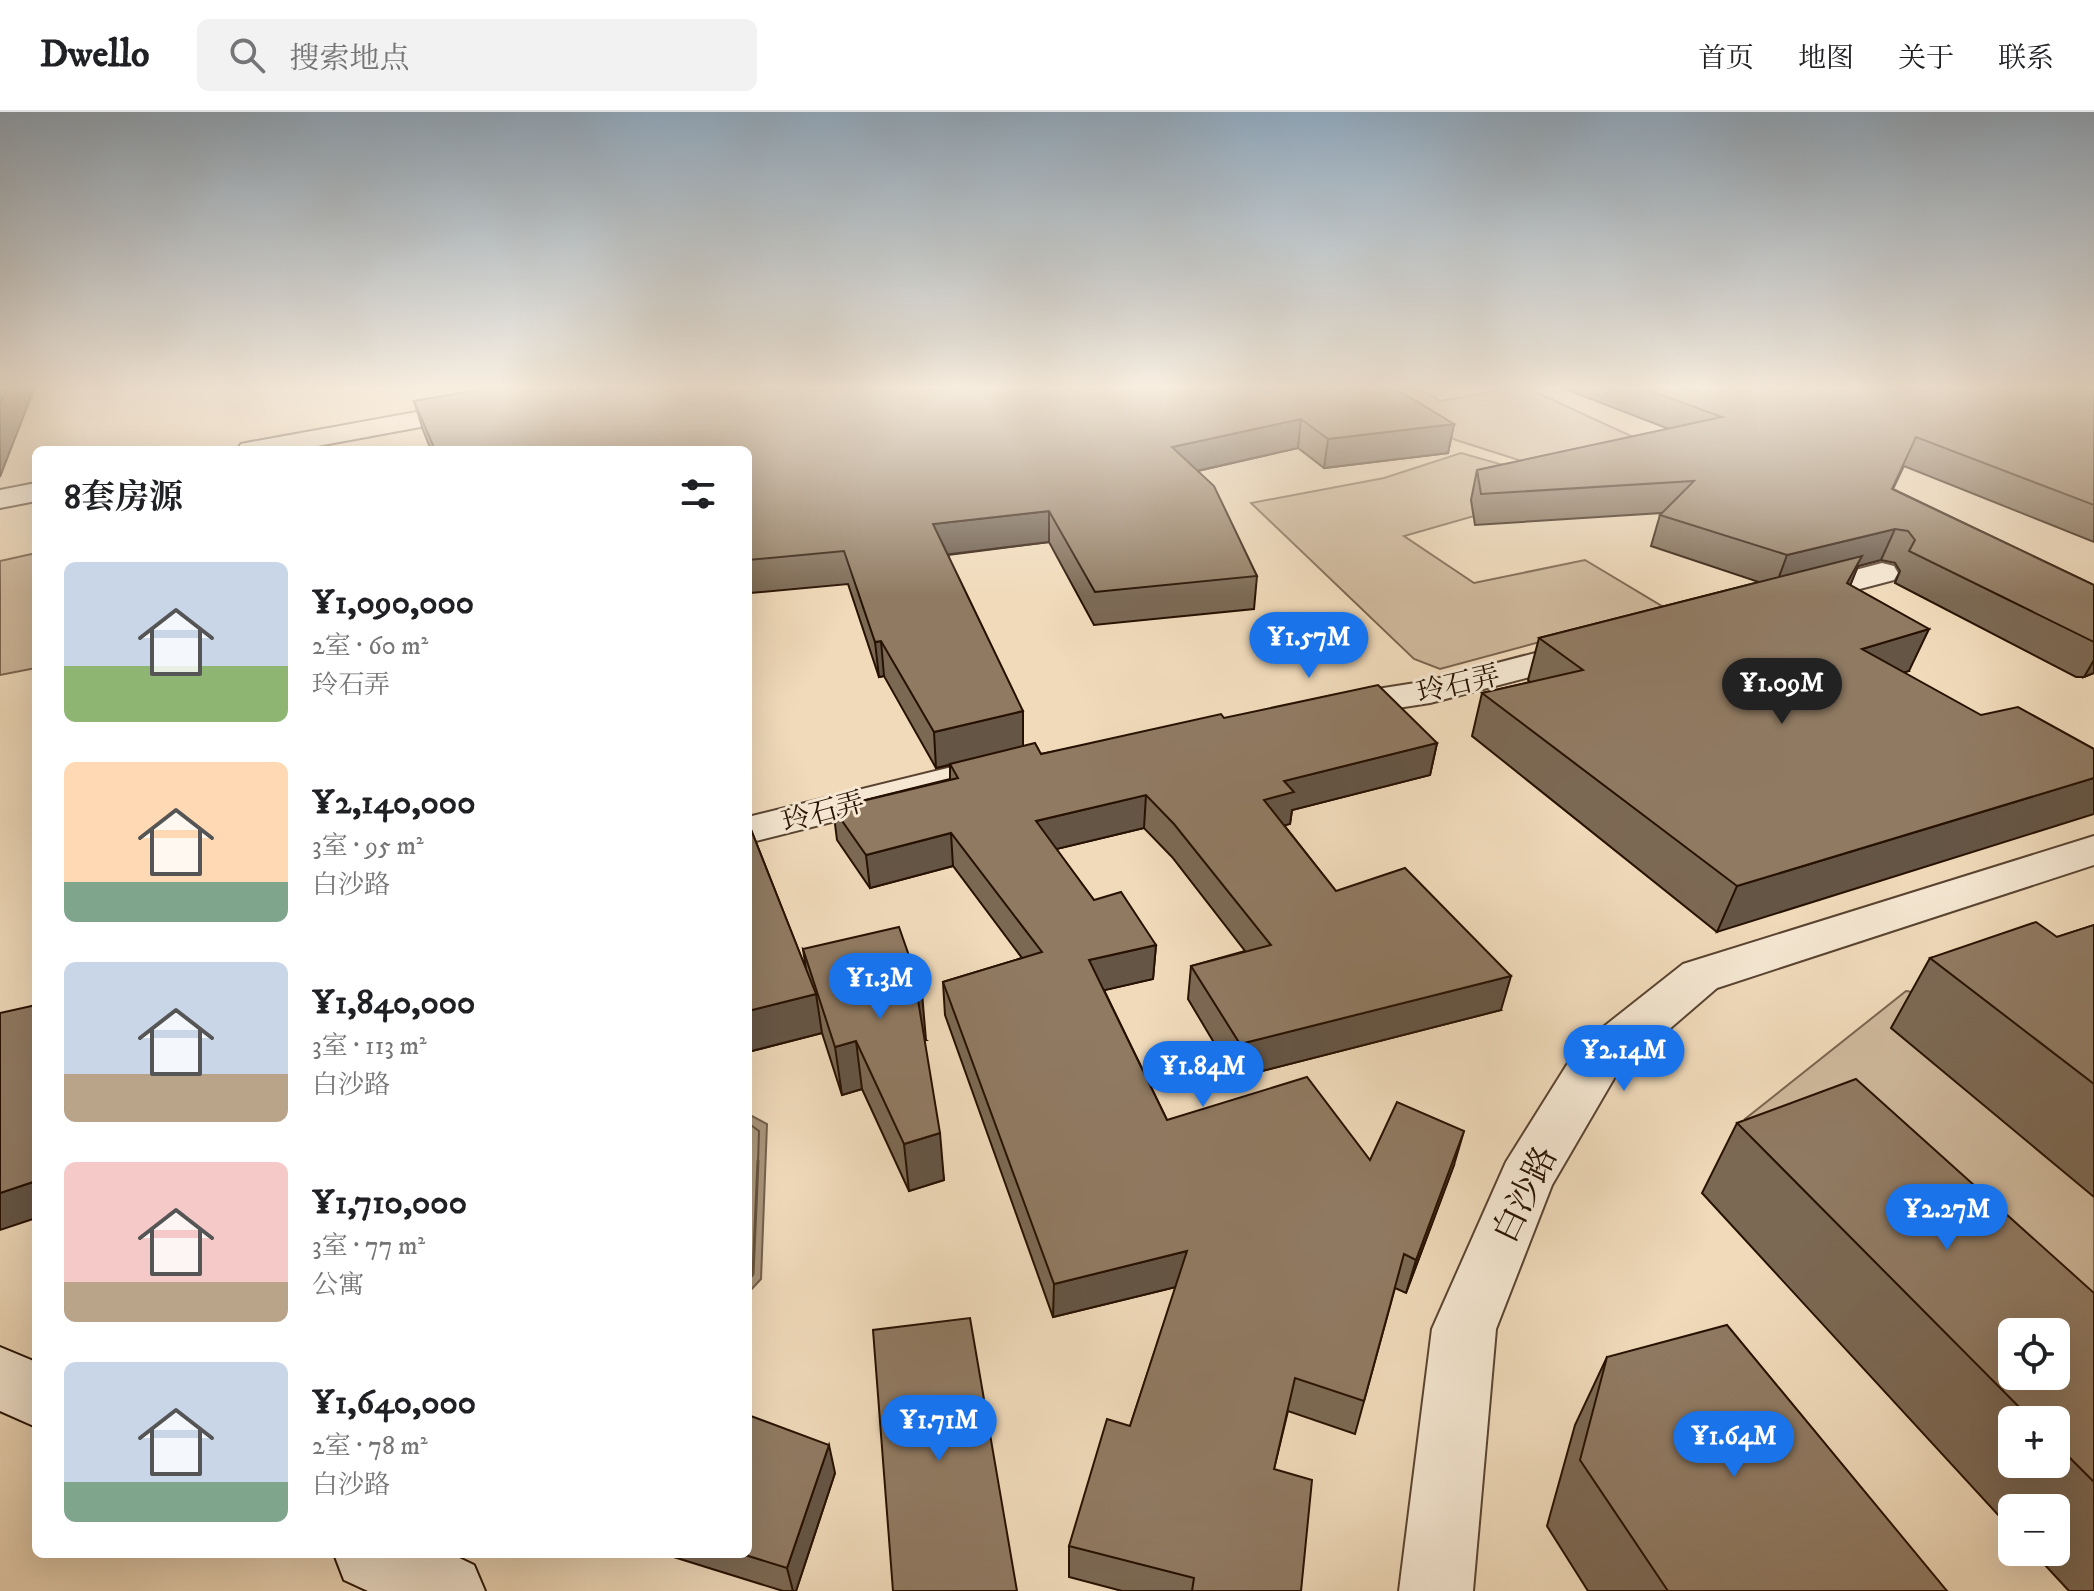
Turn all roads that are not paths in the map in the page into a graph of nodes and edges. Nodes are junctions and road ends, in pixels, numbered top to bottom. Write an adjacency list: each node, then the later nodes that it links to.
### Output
1 (32, 493): 2 (street)
2 (0, 499)
3 (1882, 573): 4 (street)
4 (1761, 605)
5 (1626, 640): 6 (street, 玲石弄)
6 (1296, 713)
7 (1039, 758): 8 (street, 玲石弄)
8 (752, 829)
9 (2094, 850): 14 (street, 白沙路)
10 (0, 1377): 11 (street)
11 (32, 1394)
12 (378, 1558): 13 (street)
13 (448, 1591)
14 (1436, 1591)

